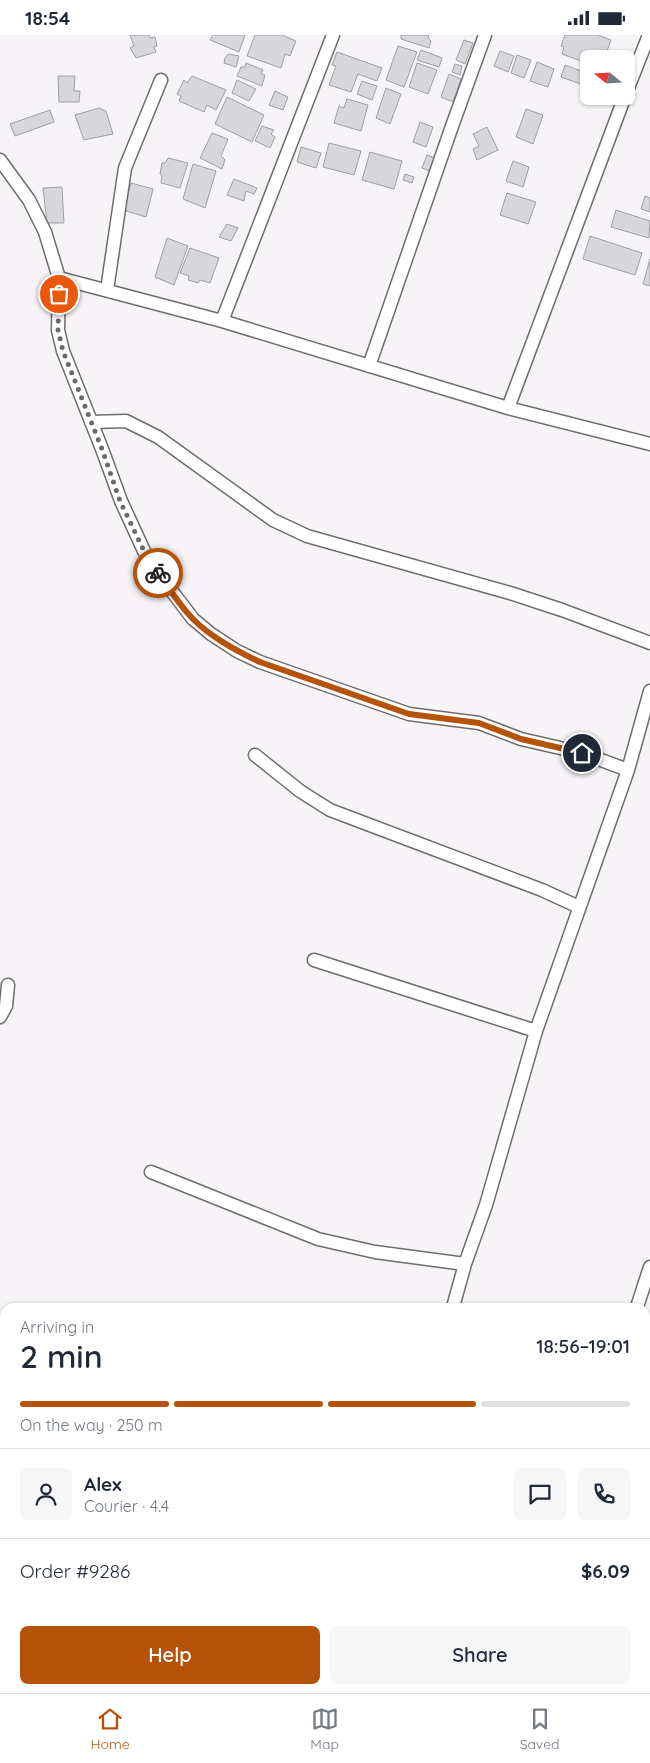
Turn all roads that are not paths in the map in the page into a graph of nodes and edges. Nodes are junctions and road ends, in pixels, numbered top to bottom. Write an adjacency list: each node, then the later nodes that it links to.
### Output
1 (333, 35): 10 (street)
2 (485, 35): 11 (street)
3 (649, 35): 4 (street)
4 (635, 70)
5 (161, 80): 9 (street)
6 (622, 105): 12 (street)
7 (0, 160): 8 (street)
8 (59, 278): 9 (street); 13 (street)
9 (107, 290): 10 (street)
10 (222, 321): 11 (street)
11 (369, 366): 12 (street)
12 (508, 408): 14 (street)
13 (90, 421): 15 (street); 18 (street)
14 (650, 444)
15 (650, 643)
16 (650, 691): 18 (street)
17 (255, 755): 19 (street)
18 (628, 770): 19 (street)
19 (579, 907): 23 (street)
20 (314, 960): 23 (street)
21 (8, 985): 22 (street)
22 (0, 1017)
23 (536, 1031): 25 (street)
24 (151, 1172): 25 (street)
25 (465, 1264): 27 (street)
26 (650, 1267): 28 (street)
27 (454, 1303)
28 (638, 1303)

